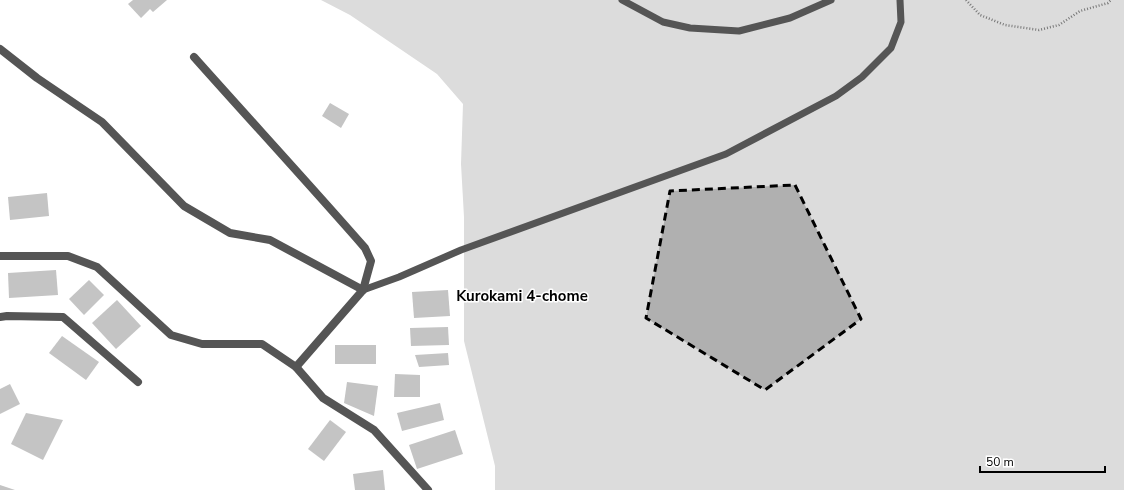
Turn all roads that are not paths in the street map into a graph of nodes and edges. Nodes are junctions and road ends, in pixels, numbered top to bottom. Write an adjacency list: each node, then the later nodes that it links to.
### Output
1 (622, 0): 2 (lane)
2 (831, 0)
3 (900, 0): 7 (lane)
4 (0, 49): 7 (street)
5 (194, 57): 7 (street)
6 (0, 256): 9 (street)
7 (363, 290): 9 (street)
8 (0, 317): 10 (street)
9 (296, 367): 11 (street)
10 (138, 382)
11 (428, 490)

